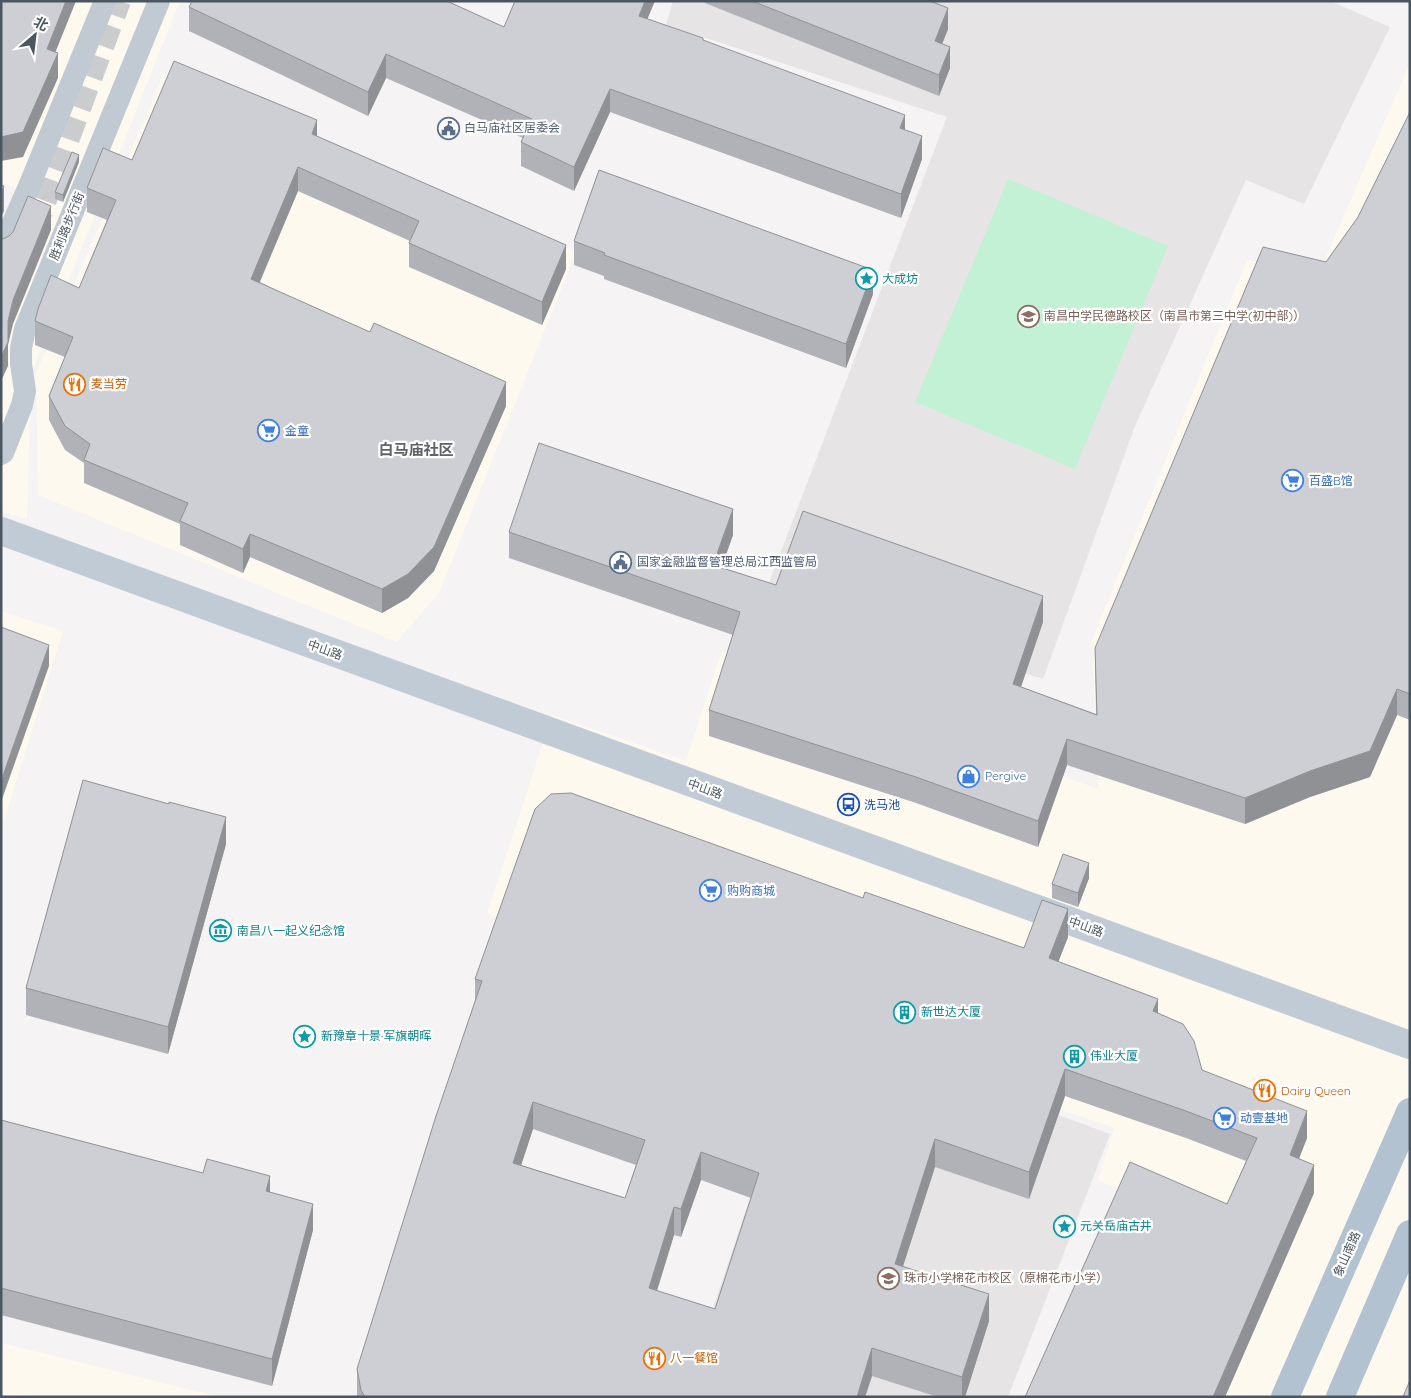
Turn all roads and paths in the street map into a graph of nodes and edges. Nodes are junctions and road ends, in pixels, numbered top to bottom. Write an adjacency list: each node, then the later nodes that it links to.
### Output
1 (104, 1): 3 (street)
2 (159, 1): 4 (street, 胜利路步行街)
3 (1, 250)
4 (1, 454)
5 (1, 532): 6 (main road, 中山路)
6 (1410, 1045)
7 (1410, 1112): 9 (main road, 象山南路)
8 (1410, 1234): 10 (main road)
9 (1285, 1397)
10 (1340, 1397)

